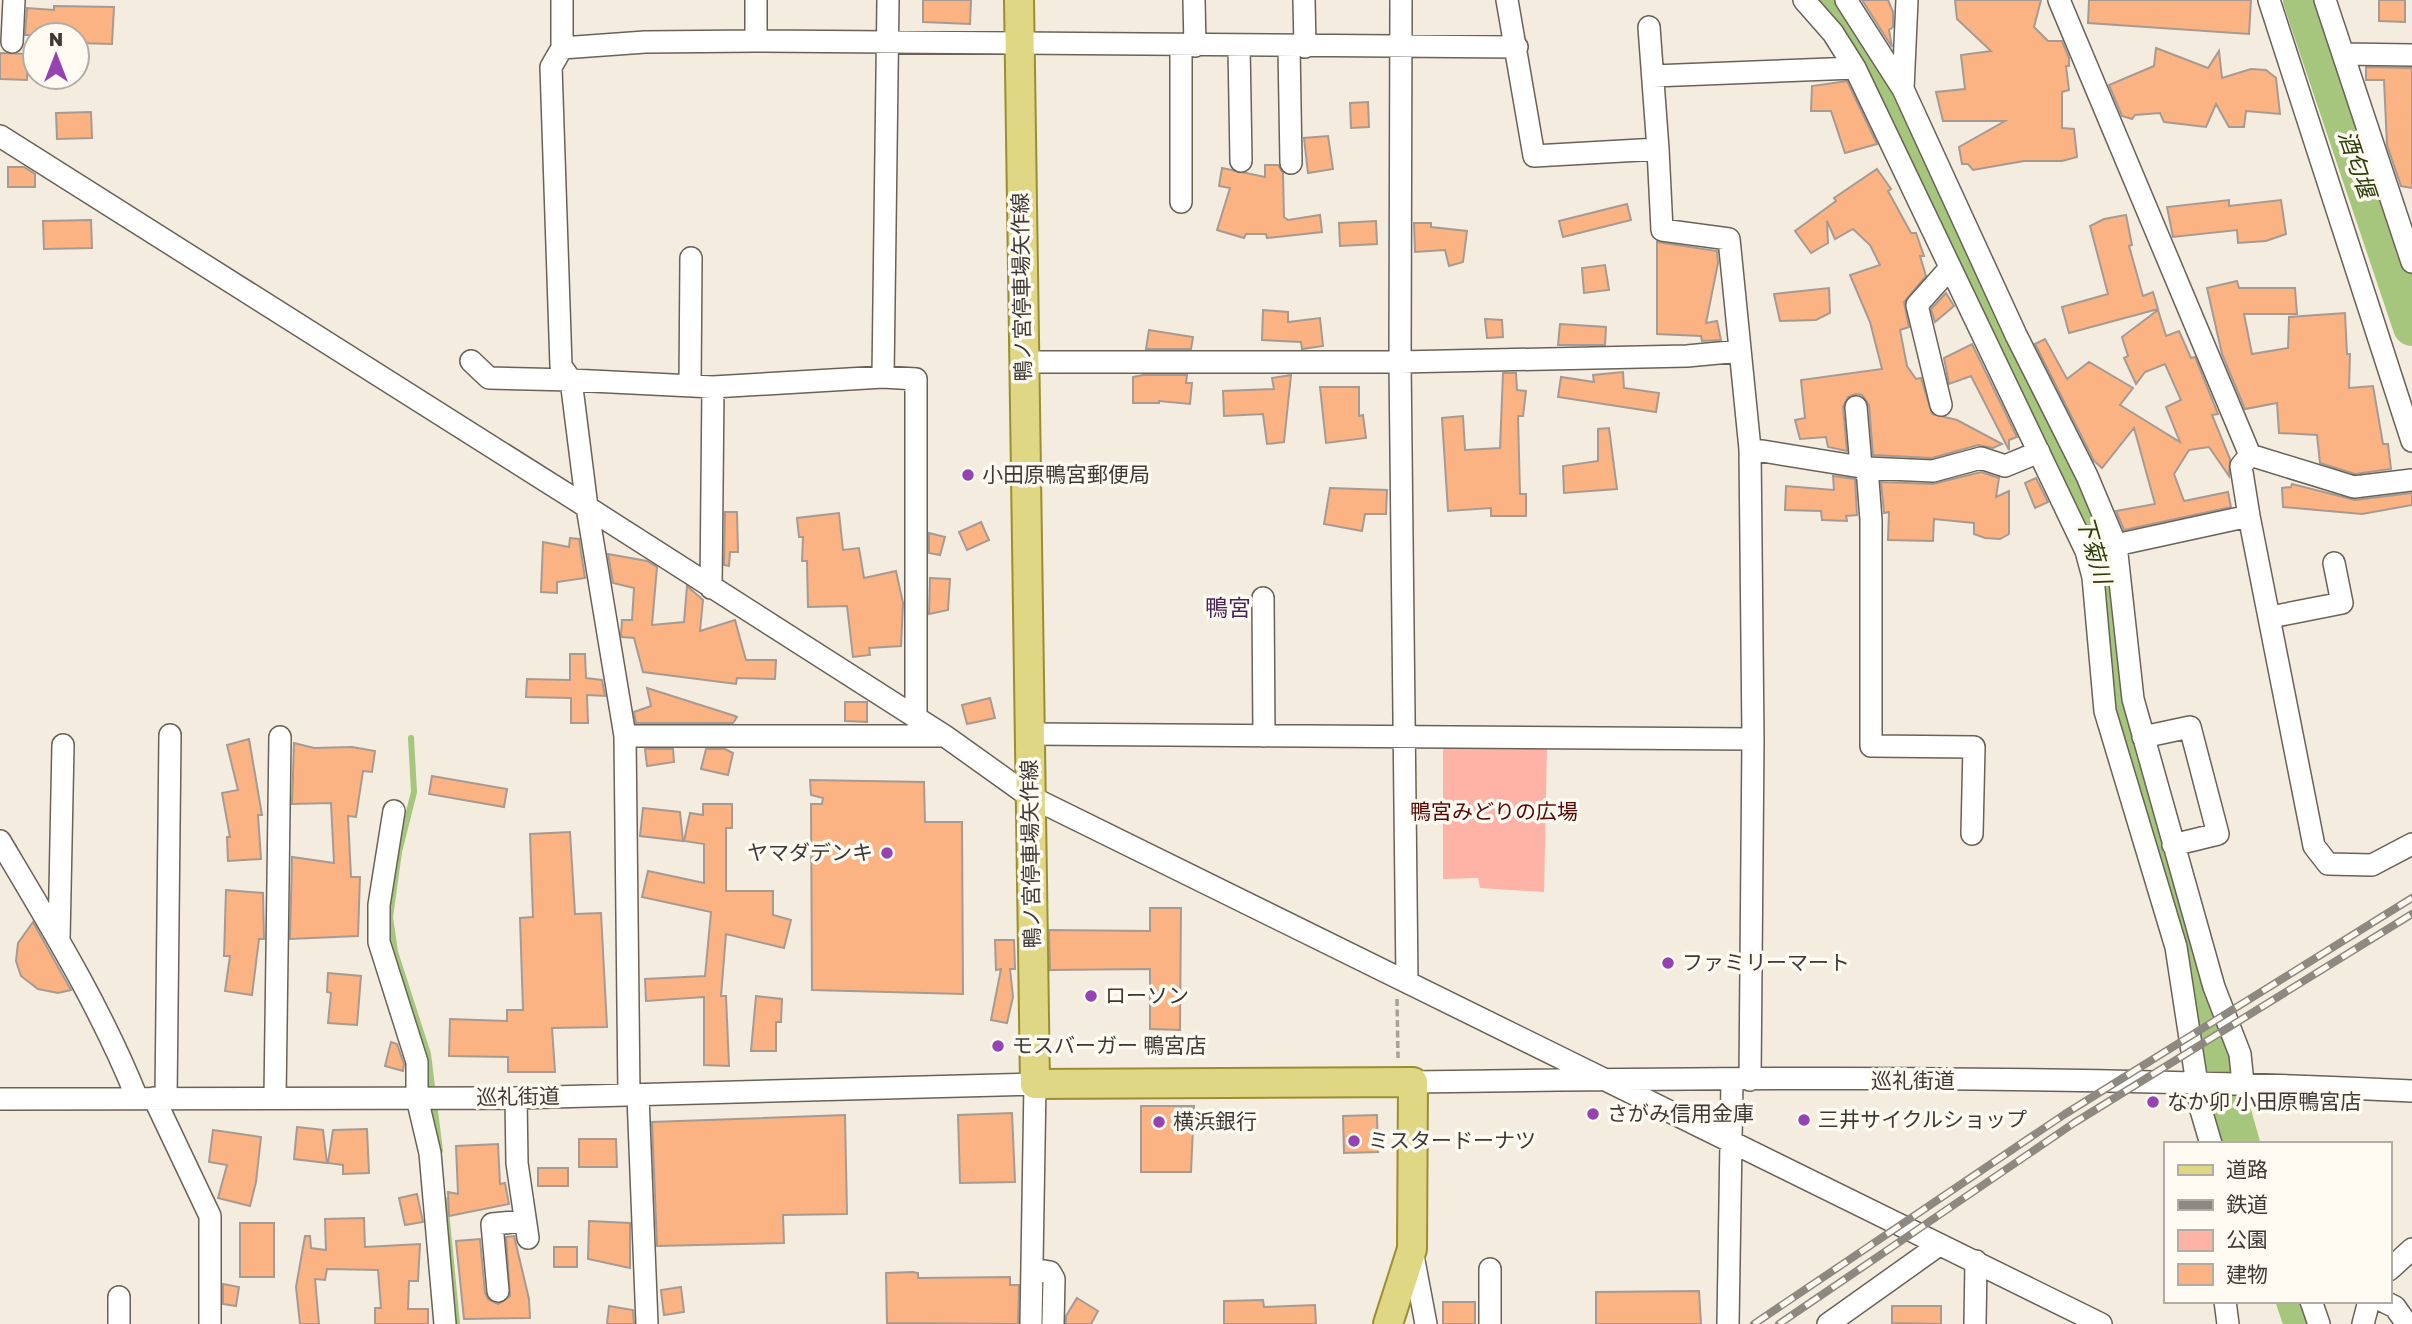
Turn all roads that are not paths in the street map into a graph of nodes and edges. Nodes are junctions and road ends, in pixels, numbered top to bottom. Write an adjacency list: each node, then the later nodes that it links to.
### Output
1 (14, 0): 18 (street)
2 (562, 0): 25 (street)
3 (756, 0): 17 (street)
4 (888, 0): 19 (street)
5 (1019, 0): 20 (main road, 鴨ノ宮停車場矢作線)
6 (1194, 0): 21 (street)
7 (1304, 0): 23 (street)
8 (1401, 0): 26 (street)
9 (1507, 0): 24 (street)
10 (1804, 0): 29 (street)
11 (1846, 0): 31 (street)
12 (1907, 0): 31 (street)
13 (2059, 0): 53 (street)
14 (2269, 0): 50 (street)
15 (2325, 0): 27 (street)
16 (1648, 27): 30 (street)
17 (756, 41): 19 (street); 25 (street)
18 (12, 42)
19 (886, 42): 20 (street); 44 (street)
20 (1018, 44): 21 (street); 42 (main road, 鴨ノ宮停車場矢作線)
21 (1188, 46): 22 (street); 36 (street)
22 (1239, 46): 23 (street); 34 (street)
23 (1297, 47): 26 (street); 35 (street)
24 (1517, 47): 26 (street); 33 (street)
25 (562, 48): 45 (street)
26 (1402, 48): 43 (street)
27 (2344, 54): 28 (street); 38 (street)
28 (2412, 55)
29 (1855, 68): 30 (street); 39 (street)
30 (1653, 76): 33 (street)
31 (1903, 89): 58 (street)
32 (0, 136): 56 (street)
33 (1658, 149): 40 (street)
34 (1241, 161)
35 (1292, 163)
36 (1181, 202)
37 (691, 258): 46 (street)
38 (2412, 262)
39 (1950, 268): 48 (street); 52 (street)
40 (1740, 351): 43 (street); 51 (street)
41 (471, 361): 45 (street)
42 (1024, 362): 43 (street); 65 (main road, 鴨ノ宮停車場矢作線)
43 (1400, 362): 71 (street)
44 (883, 377): 47 (street); 64 (street)
45 (571, 380): 46 (street); 56 (street)
46 (690, 386): 47 (street)
47 (713, 387): 61 (street)
48 (1941, 405)
49 (1856, 407): 54 (street)
50 (2412, 441)
51 (1750, 449): 54 (street); 73 (street)
52 (2039, 452): 54 (street); 59 (street)
53 (2250, 455): 55 (street); 57 (street)
54 (1864, 467): 77 (street)
55 (2412, 480)
56 (587, 507): 61 (street); 67 (street)
57 (2249, 516): 58 (street); 63 (street)
58 (2116, 545): 59 (street); 72 (street)
59 (2086, 551): 86 (street)
60 (2334, 563): 63 (street)
61 (711, 588): 64 (street)
62 (1263, 598): 69 (street)
63 (2271, 617): 79 (street)
64 (916, 719): 68 (street)
65 (1030, 734): 69 (street); 75 (main road, 鴨ノ宮停車場矢作線)
66 (170, 735): 90 (street)
67 (625, 736): 68 (street); 89 (street)
68 (945, 736): 75 (street)
69 (1264, 736): 71 (street)
70 (280, 737): 91 (street)
71 (1403, 737): 73 (street); 82 (street)
72 (2143, 737): 80 (street); 80 (street)
73 (1753, 739): 84 (street)
74 (63, 745): 81 (street)
75 (1029, 796): 82 (street); 87 (main road, 鴨ノ宮停車場矢作線)
76 (394, 811): 92 (street)
77 (1972, 834)
78 (0, 841): 81 (street)
79 (2412, 844)
80 (2174, 845): 86 (street)
81 (59, 939): 90 (street)
82 (1402, 978): 83 (street)
83 (1608, 1079): 84 (street, 巡礼街道); 85 (street, 巡礼街道); 96 (street)
84 (1741, 1080): 86 (street, 巡礼街道); 96 (street)
85 (1406, 1082): 87 (main road); 98 (main road)
86 (2221, 1082): 88 (street, 巡礼街道); 95 (street)
87 (1035, 1084): 89 (street, 巡礼街道); 102 (street)
88 (2412, 1091)
89 (634, 1096): 93 (street, 巡礼街道); 112 (street)
90 (152, 1098): 91 (street, 巡礼街道); 94 (street, 巡礼街道); 110 (street)
91 (275, 1098): 92 (street, 巡礼街道)
92 (417, 1098): 93 (street, 巡礼街道); 111 (street)
93 (516, 1098): 104 (street)
94 (0, 1099)
95 (2210, 1142)
96 (1732, 1143): 97 (street); 118 (street)
97 (1939, 1245): 100 (street); 119 (street)
98 (1412, 1249): 115 (main road); 116 (street)
99 (2412, 1249): 101 (street)
100 (1976, 1261): 120 (street); 121 (street)
101 (2391, 1268)
102 (1033, 1269): 113 (street); 114 (street)
103 (1490, 1269): 117 (street)
104 (498, 1291)
105 (119, 1297): 109 (street)
106 (2225, 1303): 122 (street)
107 (2312, 1303): 123 (street)
108 (2368, 1303): 124 (street)
109 (119, 1324)
110 (210, 1324)
111 (445, 1324)
112 (647, 1324)
113 (1031, 1324)
114 (1053, 1324)
115 (1388, 1324)
116 (1426, 1324)
117 (1490, 1324)
118 (1728, 1324)
119 (1828, 1324)
120 (1975, 1324)
121 (2101, 1324)
122 (2228, 1324)
123 (2319, 1324)
124 (2363, 1324)

